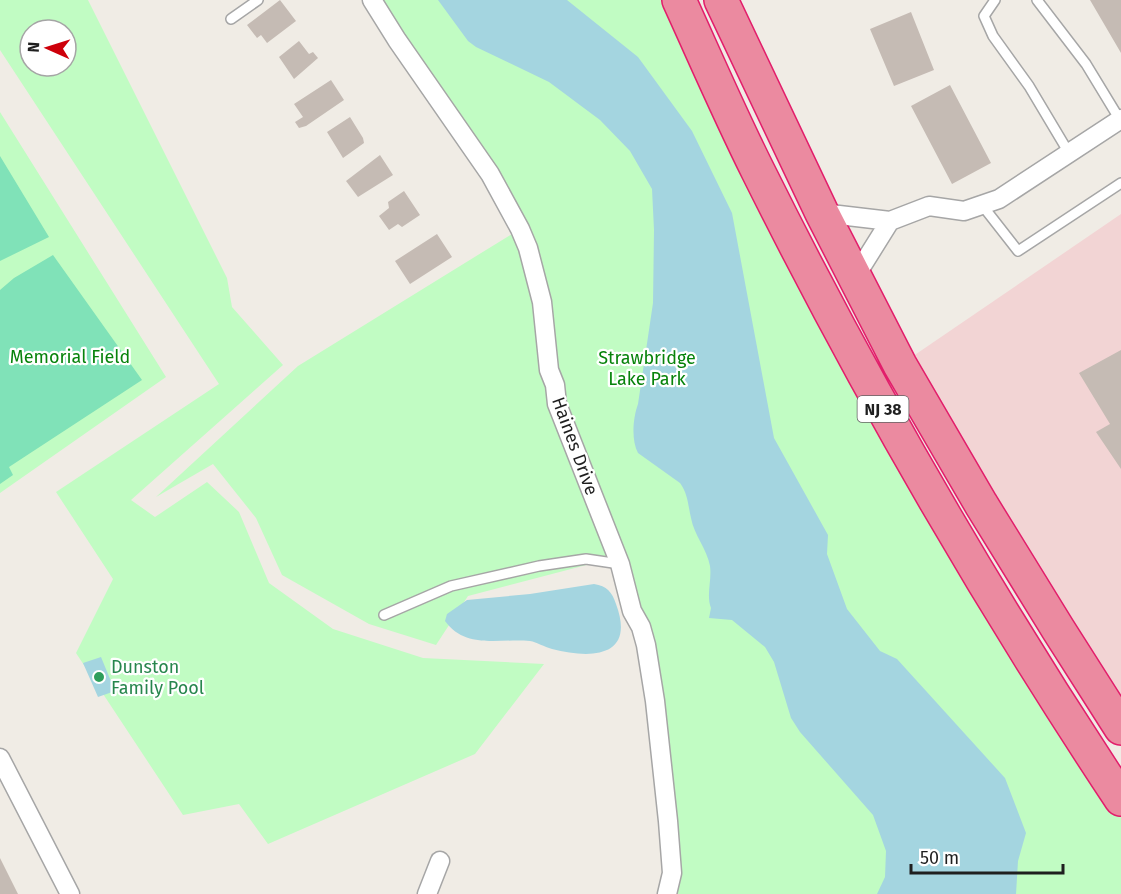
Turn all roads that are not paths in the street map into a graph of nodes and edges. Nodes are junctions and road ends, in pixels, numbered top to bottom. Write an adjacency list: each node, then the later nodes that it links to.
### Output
1 (258, 0): 7 (lane)
2 (372, 0): 15 (street, Haines Drive)
3 (679, 0): 19 (highway, NJ 38)
4 (721, 0): 12 (highway, NJ 38)
5 (995, 0): 9 (lane)
6 (1037, 0): 8 (lane)
7 (231, 19)
8 (1120, 119): 9 (street)
9 (1069, 153): 11 (street)
10 (1121, 183): 11 (lane)
11 (982, 205): 13 (street)
12 (822, 213): 13 (street); 14 (highway, NJ 38)
13 (890, 221): 14 (street)
14 (855, 277): 17 (highway, NJ 38)
15 (622, 569): 16 (lane); 23 (street, Haines Drive)
16 (384, 615)
17 (1121, 728)
18 (0, 758): 21 (street)
19 (1121, 799)
20 (440, 861): 22 (street)
21 (70, 894)
22 (427, 894)
23 (667, 894)

